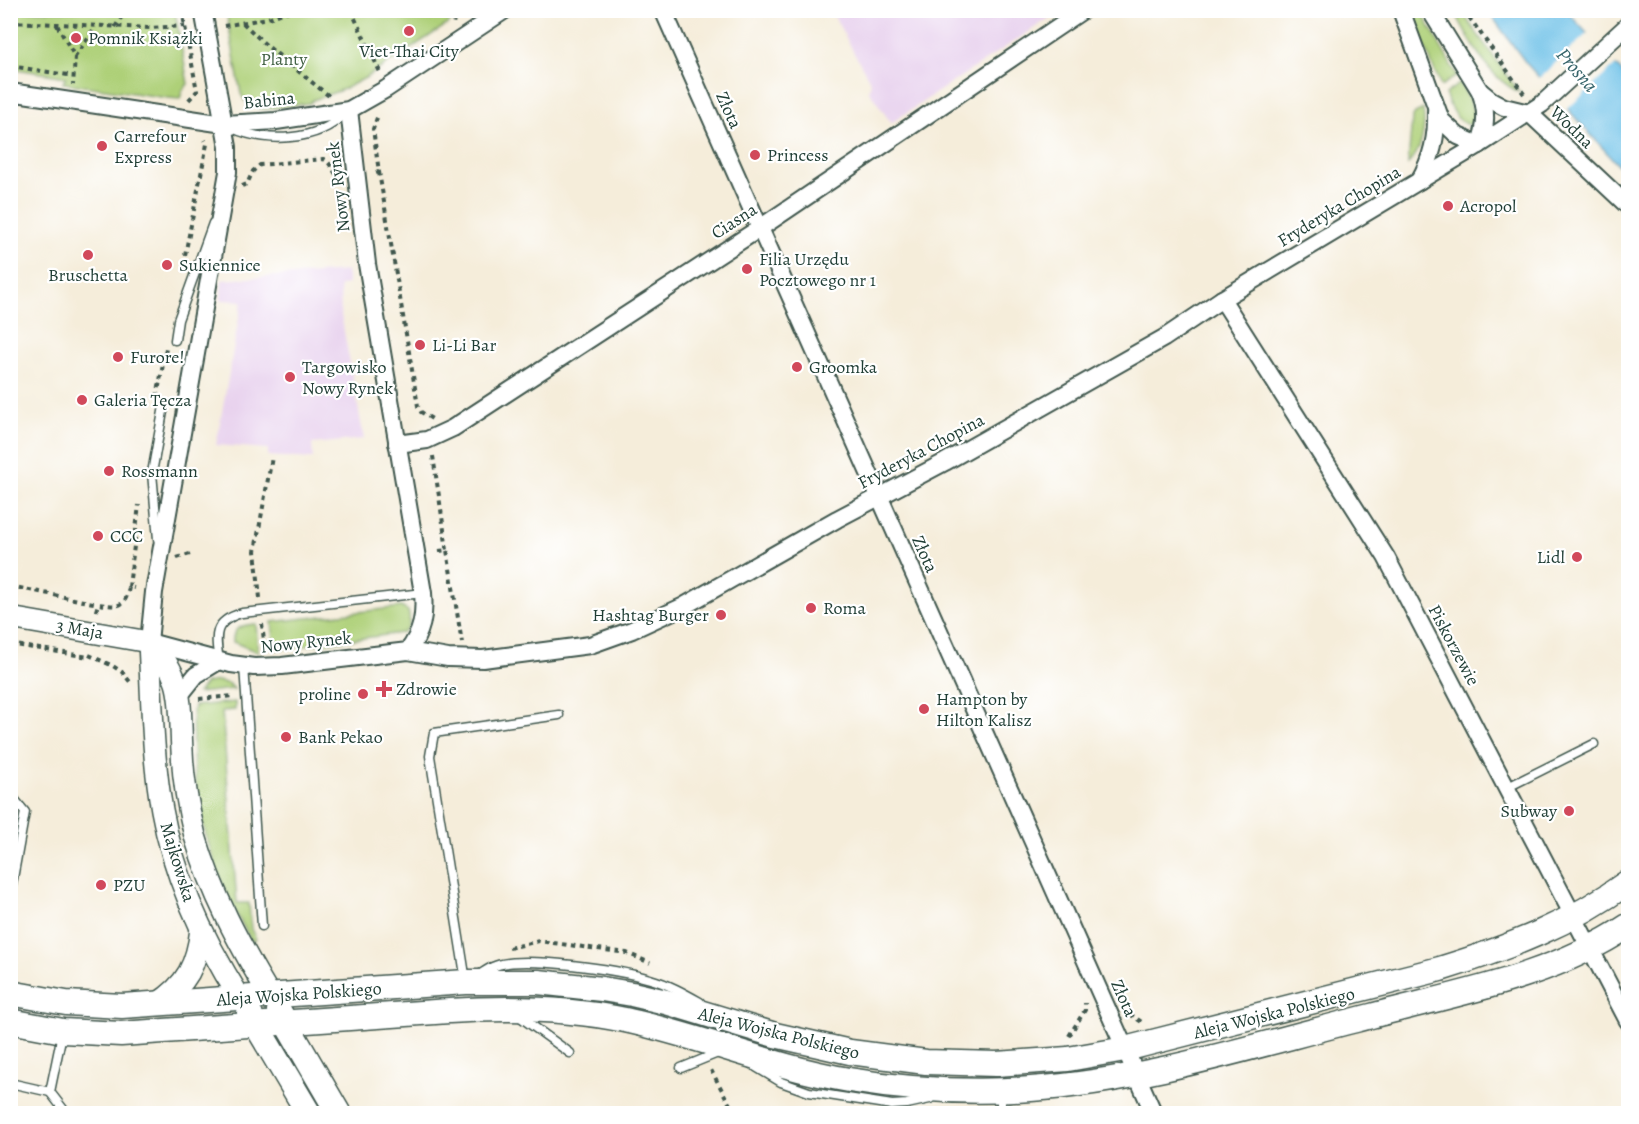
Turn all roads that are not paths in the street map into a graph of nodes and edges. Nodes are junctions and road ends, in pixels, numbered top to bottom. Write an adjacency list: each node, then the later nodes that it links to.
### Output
1 (203, 10): 13 (street)
2 (505, 10): 11 (street, Babina)
3 (663, 10): 18 (street, Złota)
4 (1083, 10): 18 (street, Ciasna)
5 (1401, 10): 12 (street)
6 (1430, 10): 8 (street, Wodna)
7 (1629, 25): 10 (street, Fryderyka Chopina)
8 (1480, 91): 10 (street, Wodna); 14 (street, Wodna)
9 (10, 92): 13 (street, Babina)
10 (1536, 109): 14 (street, Fryderyka Chopina); 17 (street, Wodna)
11 (349, 110): 13 (street, Babina); 22 (street, Nowy Rynek)
12 (1436, 111): 14 (street); 15 (street, Fryderyka Chopina)
13 (224, 124): 16 (street)
14 (1479, 145): 15 (street, Fryderyka Chopina)
15 (1419, 181): 19 (street, Fryderyka Chopina)
16 (232, 187): 20 (lane); 24 (street)
17 (1629, 206)
18 (760, 228): 22 (street, Ciasna); 23 (street, Złota)
19 (1222, 299): 23 (street, Fryderyka Chopina); 34 (street, Piskorzewie)
20 (171, 340)
21 (159, 407): 24 (lane)
22 (398, 444): 25 (street, Nowy Rynek)
23 (878, 496): 28 (street, Fryderyka Chopina); 55 (street, Złota)
24 (160, 558): 27 (street)
25 (423, 592): 28 (street, Nowy Rynek); 29 (lane)
26 (10, 618): 27 (street, 3 Maja)
27 (149, 642): 29 (street, Nowy Rynek); 31 (street, Majkowska); 41 (street, Majkowska)
28 (408, 651): 30 (street, Nowy Rynek)
29 (219, 661): 30 (street, Nowy Rynek); 31 (street)
30 (244, 666): 39 (lane)
31 (188, 697): 45 (street, Majkowska)
32 (559, 715): 43 (lane)
33 (1594, 744): 34 (lane)
34 (1506, 788): 38 (street, Piskorzewie)
35 (10, 794): 37 (lane)
36 (1629, 882): 38 (main road, Aleja Wojska Polskiego)
37 (10, 895)
38 (1574, 917): 42 (street, Piskorzewie); 55 (main road, Aleja Wojska Polskiego)
39 (262, 926)
40 (1629, 926): 42 (main road, Aleja Wojska Polskiego)
41 (201, 929): 46 (street, Majkowska); 47 (street)
42 (1590, 948): 50 (street, Piskorzewie); 58 (main road, Aleja Wojska Polskiego)
43 (466, 982): 45 (main road, Aleja Wojska Polskiego); 55 (main road, Aleja Wojska Polskiego)
44 (10, 993): 47 (main road, Aleja Wojska Polskiego)
45 (270, 996): 46 (main road, Aleja Wojska Polskiego); 51 (main road, Majkowska)
46 (240, 998): 47 (main road, Aleja Wojska Polskiego); 52 (main road, Majkowska)
47 (157, 1004)
48 (509, 1008): 51 (main road, Aleja Wojska Polskiego); 54 (main road, Aleja Wojska Polskiego); 56 (lane)
49 (10, 1021): 53 (main road, Aleja Wojska Polskiego)
50 (1629, 1022)
51 (286, 1023): 52 (main road, Aleja Wojska Polskiego); 64 (main road, Majkowska)
52 (256, 1025): 53 (main road, Aleja Wojska Polskiego); 63 (main road, Majkowska)
53 (63, 1031): 61 (lane)
54 (728, 1049): 57 (lane); 60 (main road, Aleja Wojska Polskiego)
55 (1125, 1049): 58 (street, Złota)
56 (570, 1053)
57 (681, 1068)
58 (1136, 1074): 60 (main road, Aleja Wojska Polskiego); 66 (street, Złota)
59 (10, 1083): 61 (lane)
60 (1001, 1090): 65 (lane)
61 (50, 1092): 62 (lane)
62 (67, 1113)
63 (309, 1113)
64 (339, 1113)
65 (994, 1113)
66 (1154, 1113)

